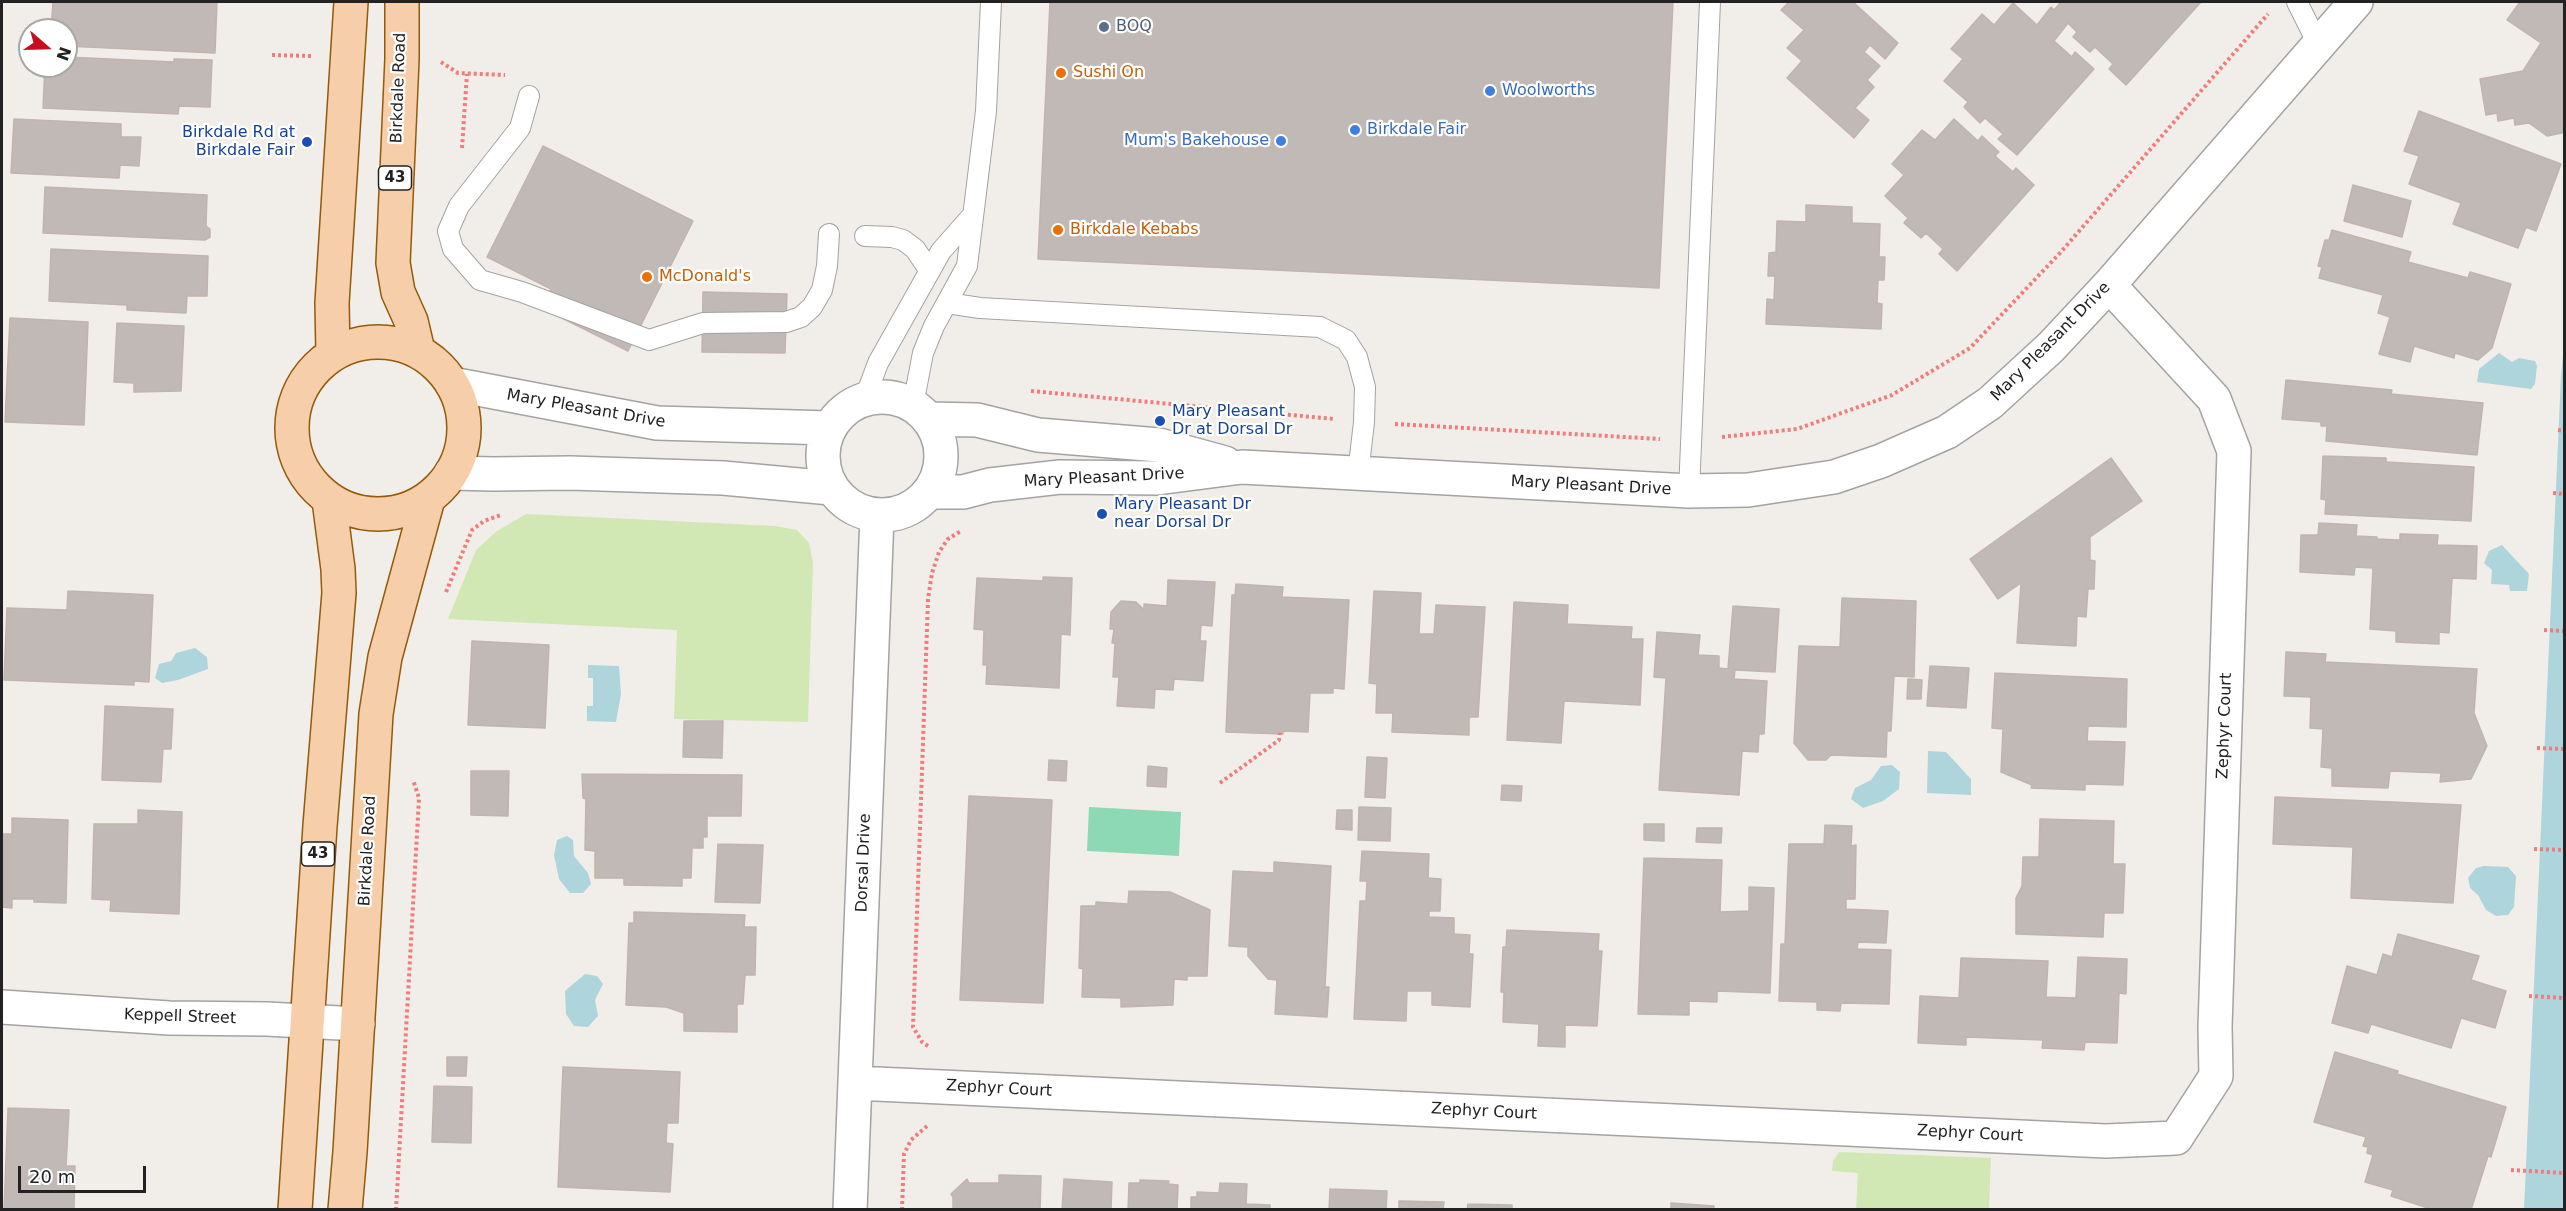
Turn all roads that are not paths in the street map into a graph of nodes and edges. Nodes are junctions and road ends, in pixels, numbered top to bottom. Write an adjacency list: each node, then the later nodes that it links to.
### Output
1 (351, 2): 16 (main road)
2 (402, 2): 15 (main road, Birkdale Road / 43)
3 (991, 2): 9 (lane)
4 (1710, 2): 25 (lane)
5 (2297, 2): 7 (lane)
6 (2356, 2): 7 (street, Mary Pleasant Drive)
7 (2318, 44): 13 (street, Mary Pleasant Drive)
8 (528, 96): 10 (lane)
9 (972, 216): 12 (lane); 14 (lane)
10 (829, 234)
11 (865, 236): 12 (lane)
12 (930, 271): 18 (lane)
13 (2109, 285): 25 (street, Mary Pleasant Drive); 33 (street, Zephyr Court)
14 (948, 303): 19 (lane); 23 (lane)
15 (418, 351): 16 (main road); 17 (main road)
16 (333, 354): 28 (main road)
17 (452, 384): 20 (street, Mary Pleasant Drive); 22 (main road)
18 (865, 399): 19 (street); 20 (street)
19 (921, 412): 21 (street, Mary Pleasant Drive); 26 (street)
20 (830, 428): 24 (street)
21 (1242, 467): 23 (street, Mary Pleasant Drive); 26 (street, Mary Pleasant Drive)
22 (452, 472): 24 (street); 27 (main road)
23 (1358, 474): 25 (street, Mary Pleasant Drive)
24 (831, 488): 29 (street)
25 (1689, 491)
26 (930, 492): 29 (street)
27 (428, 499): 28 (main road); 32 (main road, Birkdale Road)
28 (329, 500): 31 (main road, 43)
29 (876, 516): 33 (street, Dorsal Drive)
30 (2, 1007): 31 (street, Keppell Street)
31 (307, 1021): 32 (street, Keppell Street); 34 (main road, 43)
32 (358, 1024): 35 (main road, Birkdale Road)
33 (855, 1083): 36 (street, Dorsal Drive)
34 (295, 1209)
35 (345, 1209)
36 (850, 1209)

